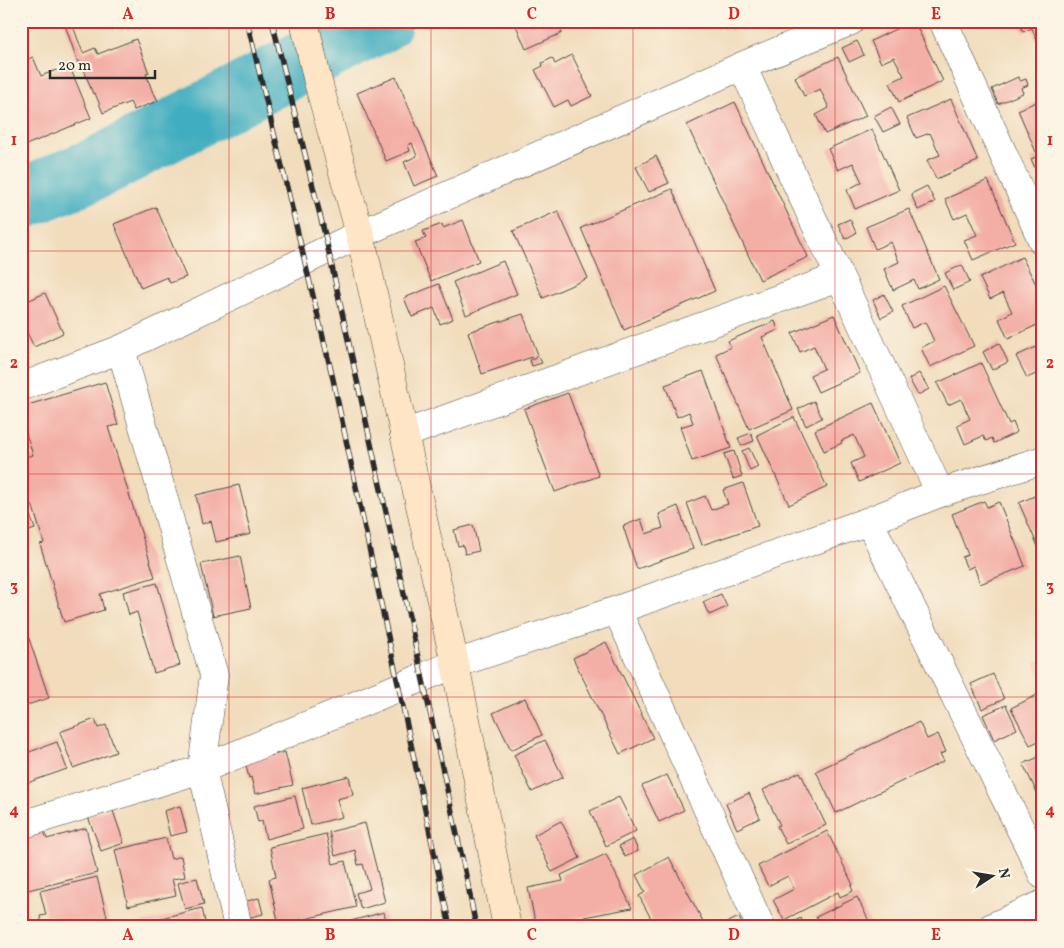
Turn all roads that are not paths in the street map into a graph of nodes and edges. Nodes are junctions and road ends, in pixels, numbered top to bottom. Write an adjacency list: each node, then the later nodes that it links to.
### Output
1 (304, 21): 5 (street)
2 (851, 21): 4 (street)
3 (942, 21): 6 (street)
4 (742, 66): 5 (street); 7 (street)
5 (360, 234): 8 (street); 10 (street)
6 (1043, 242)
7 (840, 277): 10 (street); 12 (street)
8 (122, 349): 9 (street); 16 (street)
9 (21, 387)
10 (404, 434): 15 (street)
11 (1043, 460): 12 (street)
12 (940, 493): 13 (street)
13 (869, 521): 14 (street); 18 (street)
14 (617, 610): 15 (street); 22 (street)
15 (455, 664): 16 (street); 21 (street)
16 (202, 769): 17 (street); 20 (street)
17 (21, 825)
18 (1043, 875)
19 (1043, 904): 23 (street)
20 (238, 927)
21 (507, 927)
22 (761, 927)
23 (992, 927)

